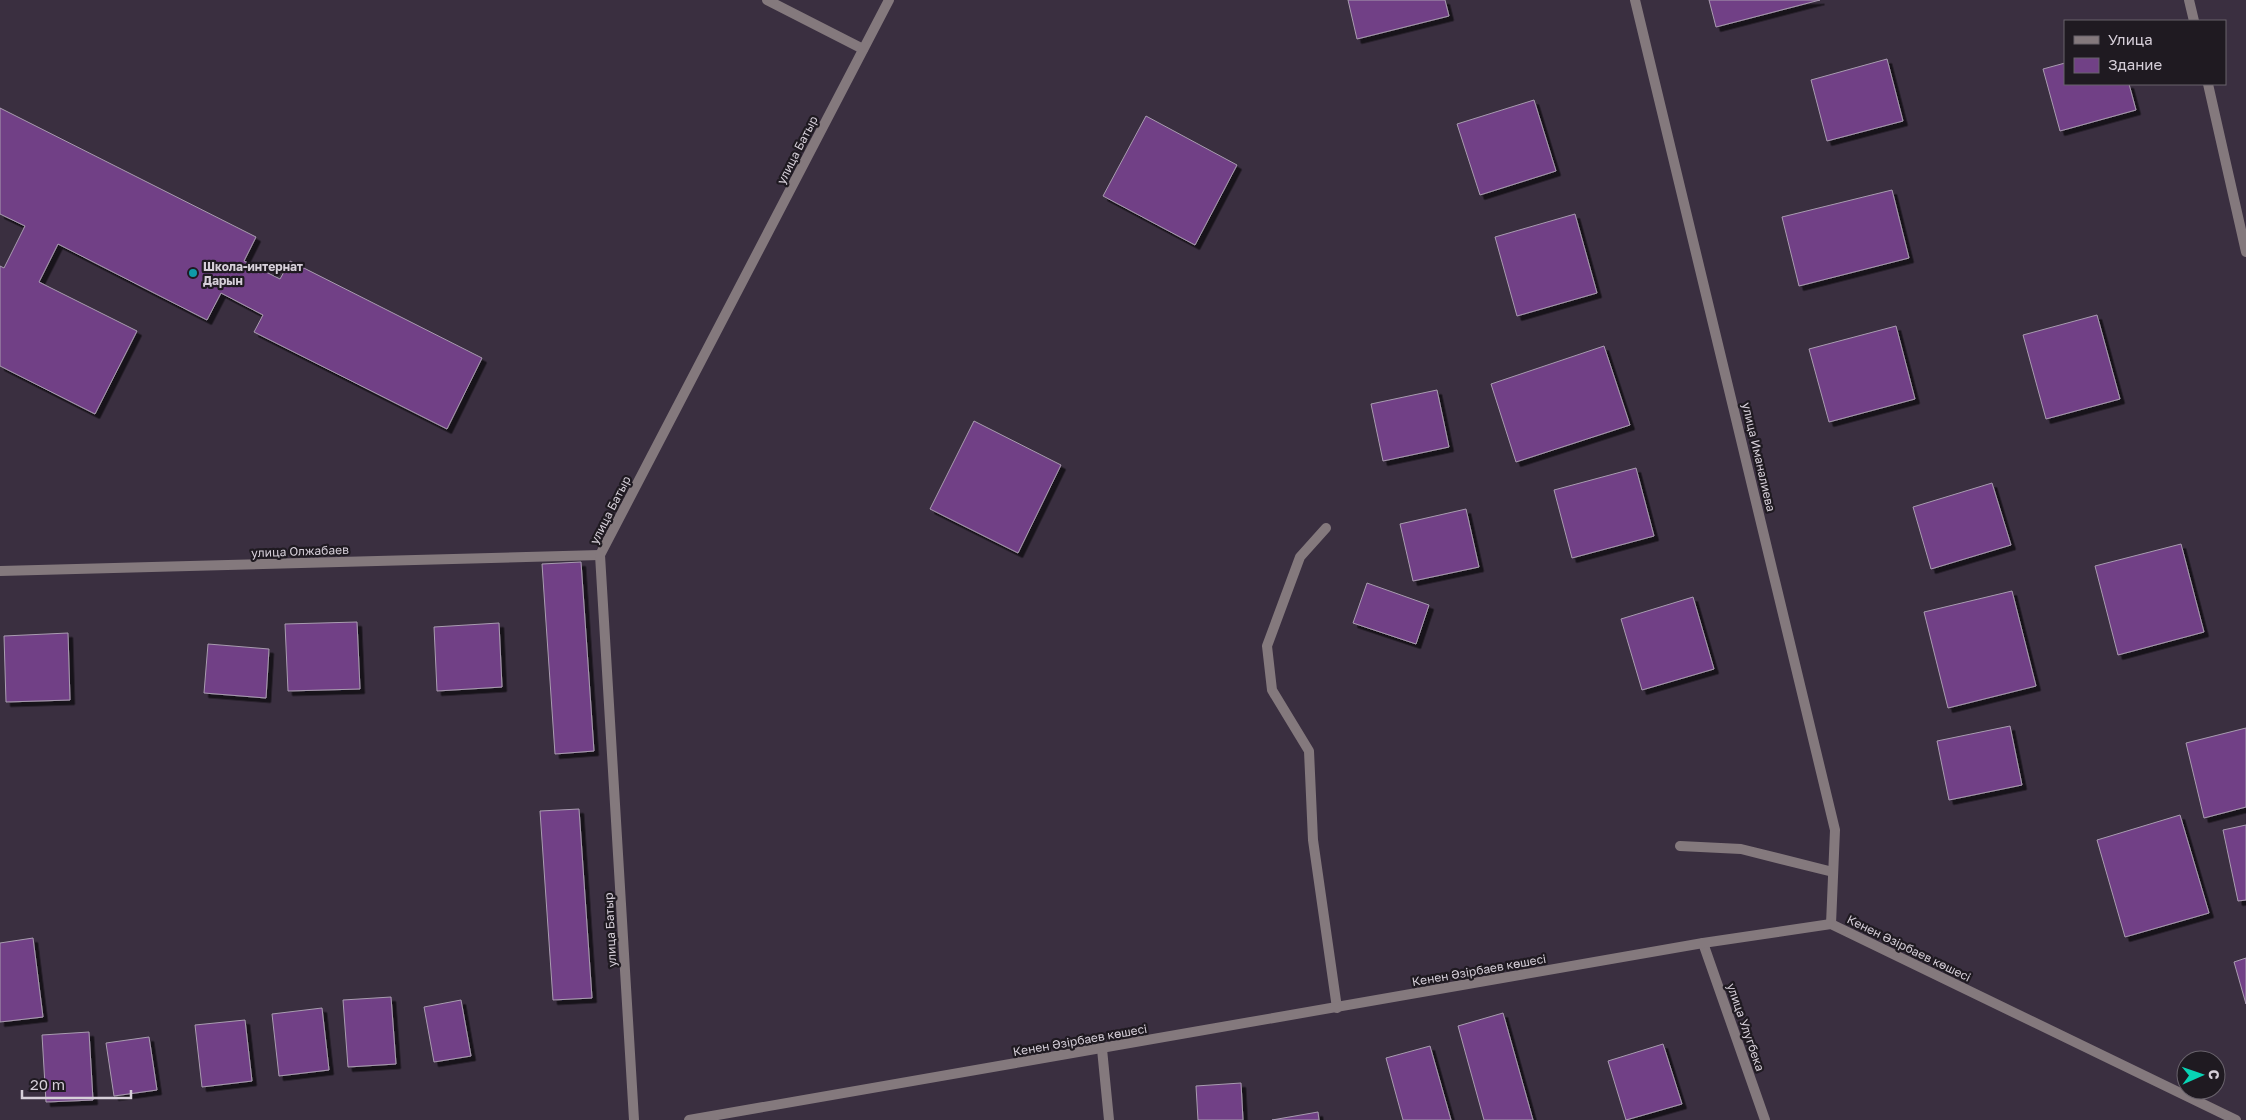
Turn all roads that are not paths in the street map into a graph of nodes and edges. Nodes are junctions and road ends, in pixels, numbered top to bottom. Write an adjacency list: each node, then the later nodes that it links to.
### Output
1 (767, 0): 6 (street)
2 (889, 0): 6 (street, улица Батыр)
3 (1635, 0): 13 (street, улица Иманалиева)
4 (2189, 0): 5 (street)
5 (2194, 20)
6 (863, 49): 10 (street, улица Батыр)
7 (2208, 85): 8 (street)
8 (2246, 252)
9 (1326, 528): 16 (street)
10 (600, 555): 11 (street, улица Олжабаев); 18 (street, улица Батыр)
11 (0, 571)
12 (1680, 846): 13 (street)
13 (1833, 872): 14 (street, улица Иманалиева)
14 (1830, 924): 15 (street, Кенен Әзірбаев көшесі); 22 (street, Кенен Әзірбаев көшесі)
15 (1703, 943): 16 (street, Кенен Әзірбаев көшесі); 21 (street, улица Улугбека)
16 (1337, 1008): 17 (street, Кенен Әзірбаев көшесі)
17 (1102, 1049): 19 (street, Кенен Әзірбаев көшесі); 20 (street)
18 (634, 1120)
19 (689, 1120)
20 (1109, 1120)
21 (1765, 1120)
22 (2236, 1120)

